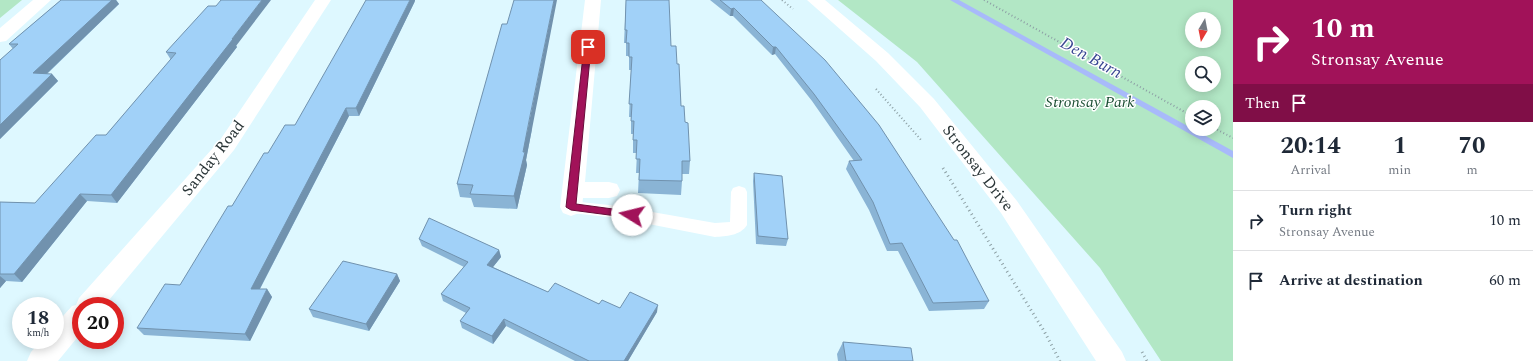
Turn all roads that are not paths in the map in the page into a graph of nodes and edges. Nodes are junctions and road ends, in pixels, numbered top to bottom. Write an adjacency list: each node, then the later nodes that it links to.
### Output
1 (43, 0): 5 (street)
2 (323, 0): 9 (street, Sanday Road)
3 (593, 0): 8 (street)
4 (815, 0): 12 (street, Stronsay Drive)
5 (0, 37)
6 (609, 190): 8 (street)
7 (739, 192): 8 (lane)
8 (571, 198)
9 (96, 297)
10 (72, 325): 11 (street)
11 (41, 361)
12 (1112, 361)

